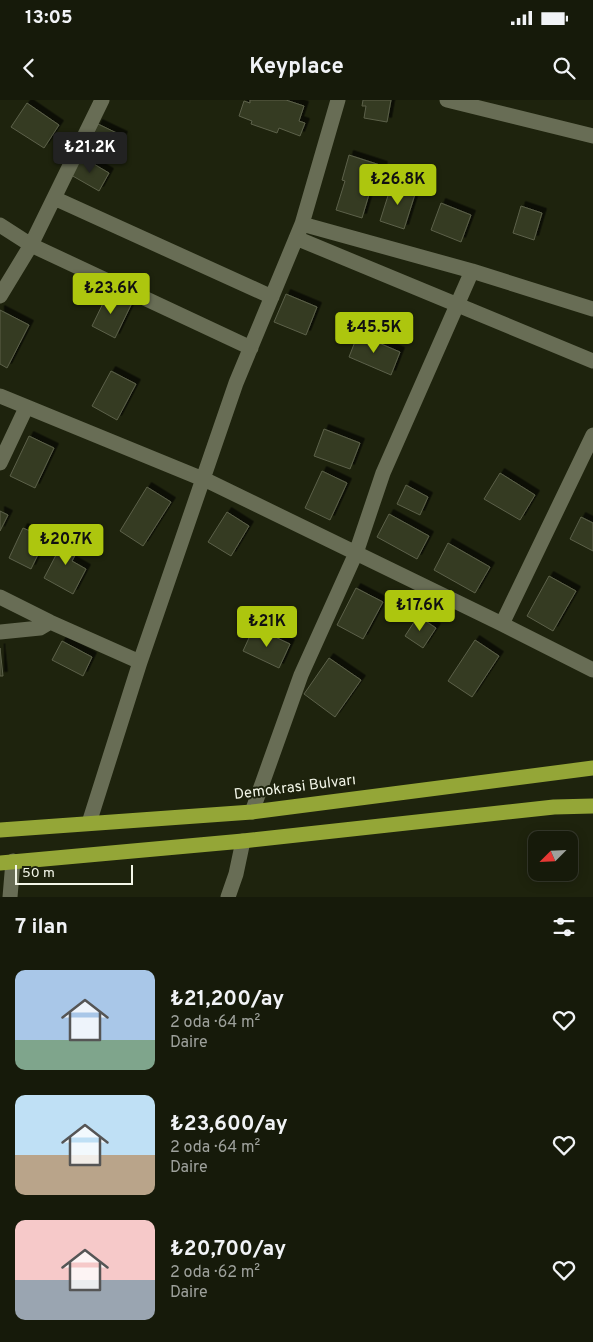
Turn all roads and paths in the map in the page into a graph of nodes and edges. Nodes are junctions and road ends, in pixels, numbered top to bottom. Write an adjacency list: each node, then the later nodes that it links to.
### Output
1 (102, 100): 5 (street)
2 (338, 100): 6 (street)
3 (447, 100): 4 (street)
4 (593, 136)
5 (54, 198): 9 (street); 12 (street)
6 (302, 224): 8 (street); 10 (street)
7 (0, 226): 9 (street)
8 (296, 238): 12 (street); 13 (street)
9 (31, 245): 11 (street); 15 (street)
10 (472, 271): 13 (street); 14 (street)
11 (0, 296)
12 (272, 297): 15 (street)
13 (458, 305): 16 (street); 22 (street)
14 (593, 308)
15 (251, 348): 21 (street)
16 (593, 362)
17 (0, 396): 18 (street)
18 (26, 408): 20 (street); 21 (street)
19 (593, 435): 25 (street)
20 (0, 463)
21 (203, 479): 22 (street); 27 (street)
22 (356, 553): 25 (street); 31 (street)
23 (0, 597): 24 (street)
24 (50, 622): 26 (street); 27 (street)
25 (502, 624): 28 (street)
26 (0, 632)
27 (140, 662): 32 (street)
28 (593, 670)
29 (593, 768): 31 (highway, Demokrasi Bulvarı)
30 (593, 806): 34 (highway)
31 (252, 812): 32 (highway, Demokrasi Bulvarı)
32 (89, 823): 33 (highway, Demokrasi Bulvarı)
33 (0, 830)
34 (243, 841): 35 (highway); 37 (street)
35 (7, 862): 36 (street)
36 (10, 897)
37 (228, 897)

